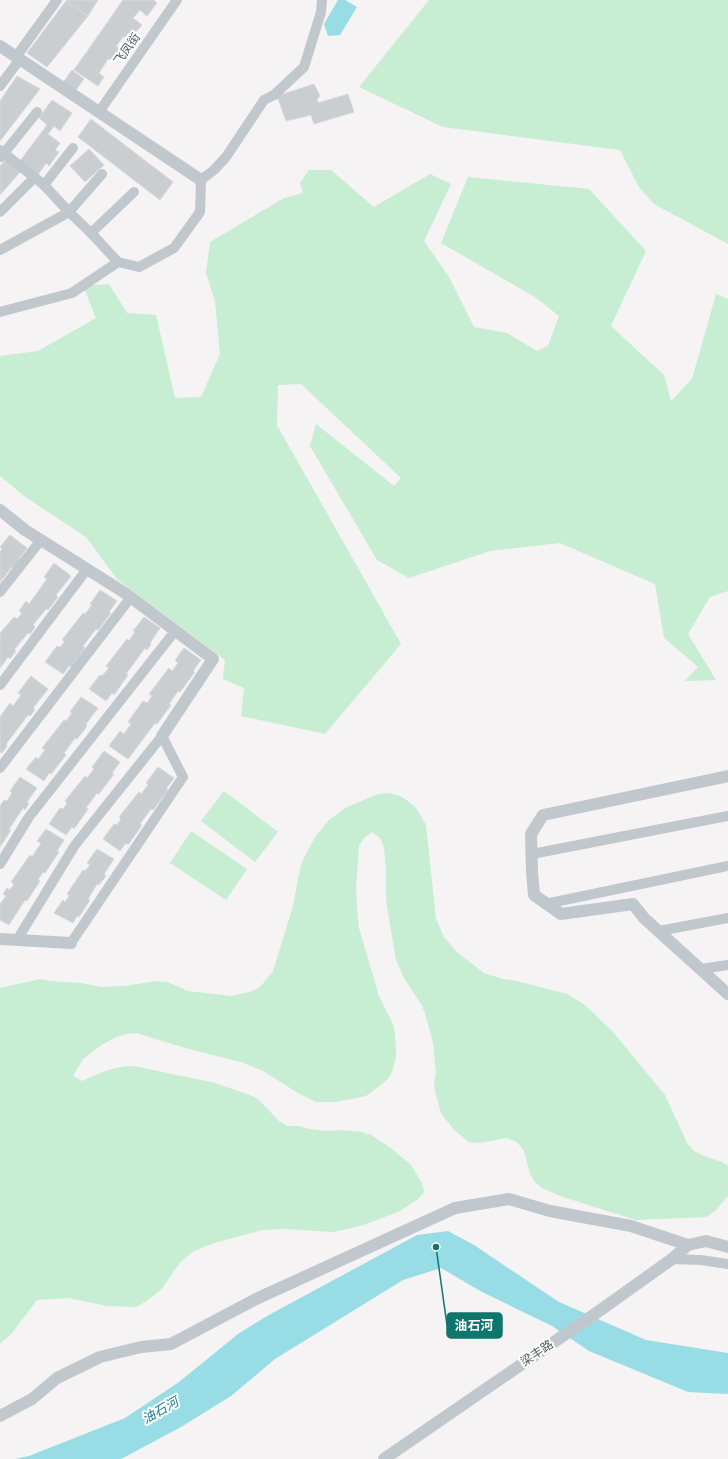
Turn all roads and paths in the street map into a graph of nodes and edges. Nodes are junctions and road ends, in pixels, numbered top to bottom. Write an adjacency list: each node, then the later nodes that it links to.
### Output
1 (57, 0): 5 (street)
2 (177, 0): 8 (street, 飞凤街)
3 (322, 0): 13 (street)
4 (0, 46): 5 (street)
5 (18, 58): 6 (street); 8 (street)
6 (0, 86)
7 (37, 112): 10 (street)
8 (99, 112): 13 (street)
9 (73, 148): 14 (street)
10 (2, 154): 12 (street)
11 (102, 174): 17 (street)
12 (34, 178): 14 (street); 16 (street)
13 (201, 180): 20 (street)
14 (44, 185): 17 (street)
15 (134, 192): 18 (street)
16 (0, 212)
17 (69, 212): 18 (street); 19 (street)
18 (91, 233): 20 (street)
19 (0, 250)
20 (118, 262): 21 (street)
21 (0, 312)
22 (1, 512): 23 (street)
23 (41, 540): 24 (street); 25 (street)
24 (87, 569): 26 (street); 28 (street)
25 (0, 592)
26 (131, 597): 27 (street); 30 (street)
27 (175, 630): 29 (street); 34 (street)
28 (0, 686)
29 (162, 736): 40 (street); 41 (street)
30 (0, 768)
31 (728, 776): 33 (street)
32 (728, 816): 33 (street)
33 (532, 854): 36 (street)
34 (0, 864)
35 (728, 866): 36 (street)
36 (545, 904): 38 (street)
37 (728, 918): 38 (street)
38 (659, 931): 43 (street)
39 (0, 939): 40 (street)
40 (17, 940): 41 (street)
41 (71, 943)
42 (728, 965): 43 (street)
43 (701, 969): 44 (street)
44 (728, 994)
45 (688, 1245): 46 (street); 47 (street, 梁丰路); 49 (street)
46 (728, 1247)
47 (672, 1259): 48 (street); 50 (street, 梁丰路)
48 (728, 1264)
49 (0, 1416)
50 (384, 1459)

